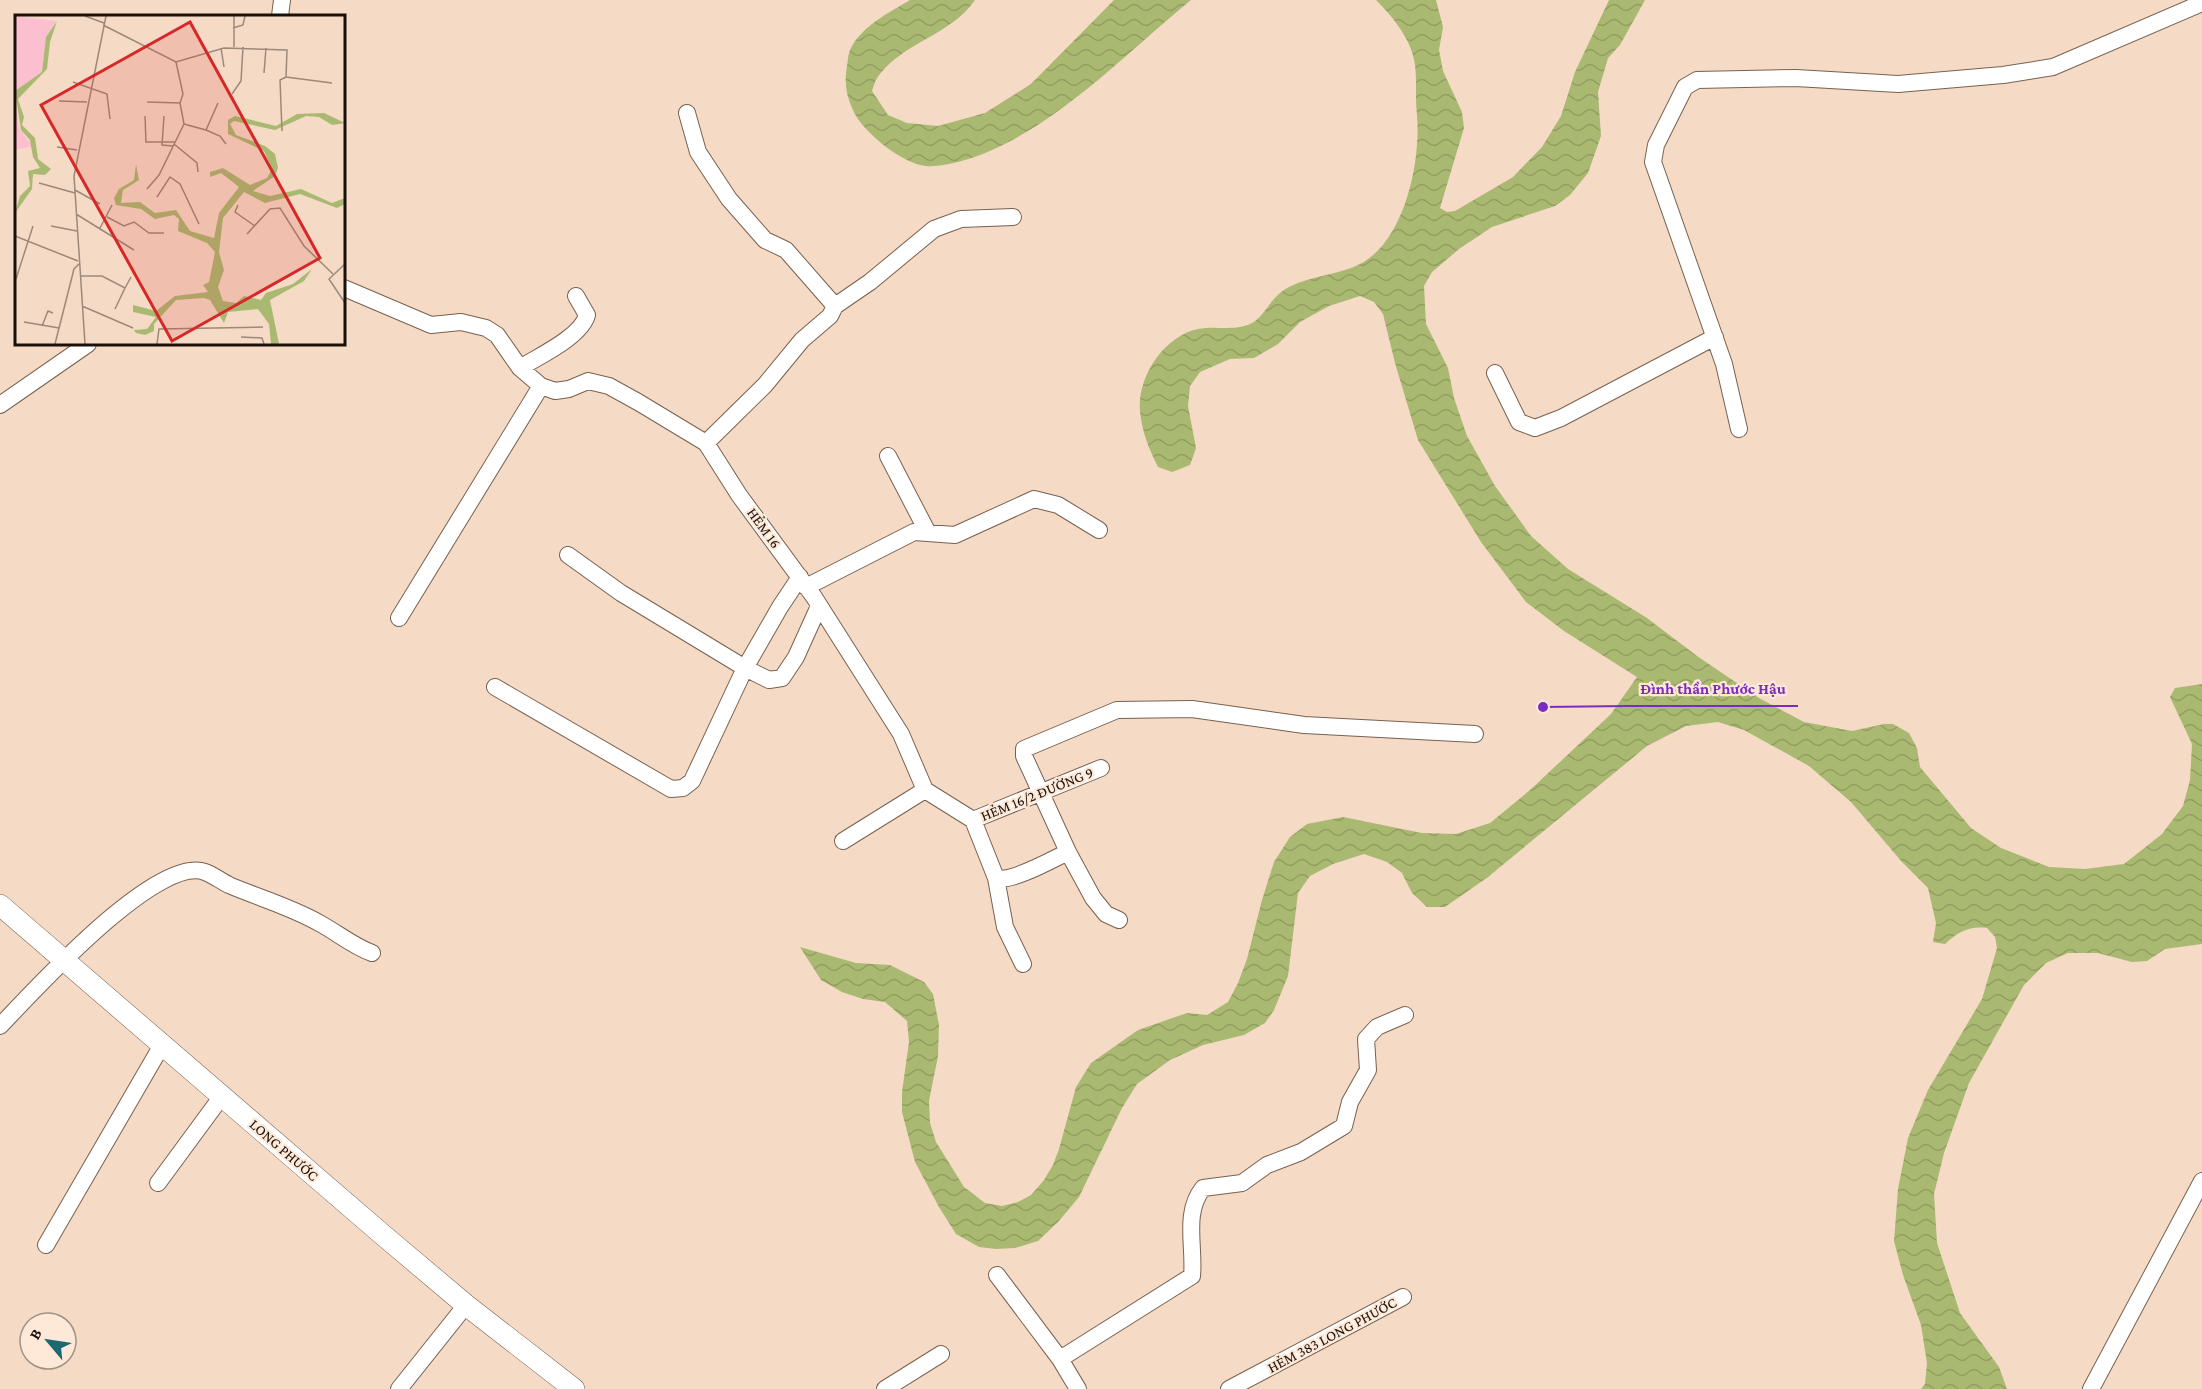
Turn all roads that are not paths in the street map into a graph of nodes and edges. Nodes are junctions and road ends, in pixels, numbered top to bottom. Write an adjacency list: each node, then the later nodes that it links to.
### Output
1 (282, 0): 3 (street)
2 (2202, 3): 9 (street)
3 (280, 15)
4 (687, 113): 8 (street)
5 (1013, 217): 8 (street)
6 (345, 288): 11 (street)
7 (576, 296): 11 (street)
8 (835, 306): 16 (street)
9 (1715, 337): 12 (street); 15 (street)
10 (87, 345): 14 (street)
11 (520, 368): 13 (street)
12 (1495, 373)
13 (541, 386): 16 (street, HẺM 16); 23 (street)
14 (0, 405)
15 (1739, 429)
16 (706, 443): 21 (street, HẺM 16)
17 (888, 456): 19 (street)
18 (1099, 530): 19 (street)
19 (928, 533): 21 (street)
20 (568, 555): 24 (street)
21 (803, 582): 22 (street, HẺM 16); 24 (street)
22 (819, 606): 24 (street); 28 (street, HẺM 16)
23 (399, 618)
24 (745, 668): 25 (street)
25 (495, 687)
26 (1475, 734): 29 (street)
27 (1101, 768): 29 (street, HẺM 16/2 ĐƯỜNG 9)
28 (925, 790): 30 (street); 31 (street)
29 (1041, 792): 30 (street, HẺM 16/2 ĐƯỜNG 9); 32 (street)
30 (973, 820): 33 (street)
31 (843, 841)
32 (1068, 852): 33 (street); 35 (street)
33 (996, 878): 38 (street)
34 (0, 904): 37 (street, LONG PHƯỚC)
35 (1119, 920)
36 (372, 953): 37 (street)
37 (64, 960): 40 (street); 41 (street, LONG PHƯỚC)
38 (1023, 964)
39 (1406, 1015): 50 (street)
40 (0, 1026)
41 (162, 1045): 42 (street, LONG PHƯỚC); 45 (street)
42 (222, 1096): 44 (street); 48 (street, LONG PHƯỚC)
43 (2202, 1181): 56 (street)
44 (158, 1183)
45 (46, 1245)
46 (997, 1275): 50 (street)
47 (1403, 1298): 55 (street, HẺM 383 LONG PHƯỚC)
48 (466, 1305): 51 (street); 52 (street, LONG PHƯỚC)
49 (941, 1354): 53 (street)
50 (1060, 1359): 54 (street)
51 (399, 1389)
52 (574, 1389)
53 (885, 1389)
54 (1078, 1389)
55 (1229, 1389)
56 (2091, 1389)

